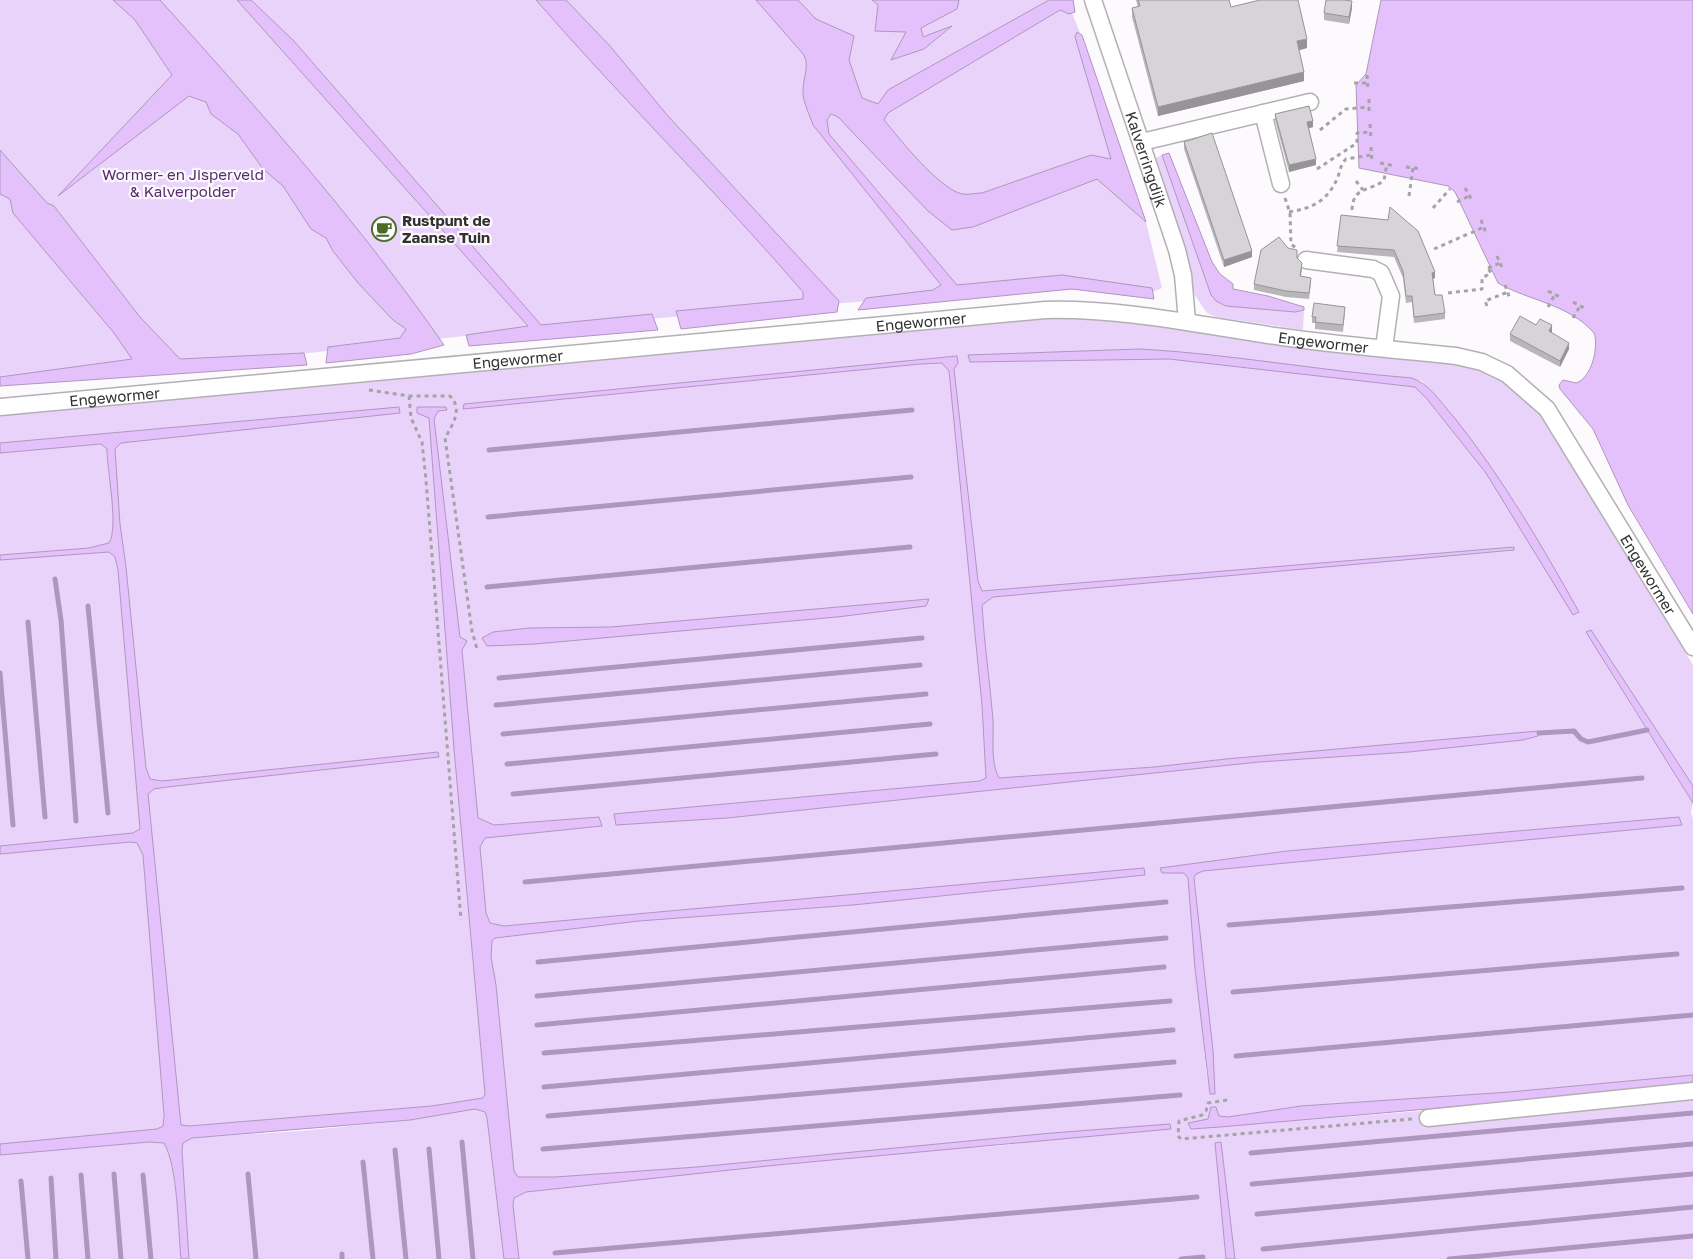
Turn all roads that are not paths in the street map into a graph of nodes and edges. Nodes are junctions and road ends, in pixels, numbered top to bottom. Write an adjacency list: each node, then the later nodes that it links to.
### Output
1 (1093, 0): 4 (street, Kalverringdijk)
2 (1310, 102): 3 (street)
3 (1263, 114): 4 (street); 5 (street)
4 (1142, 142): 7 (street, Kalverringdijk)
5 (1281, 184)
6 (1306, 260): 8 (street)
7 (1187, 320): 8 (street, Engewormer); 9 (street, Engewormer)
8 (1384, 348): 10 (street, Engewormer)
9 (0, 407)
10 (1693, 647)
11 (1693, 1091): 12 (street)
12 (1428, 1118)

